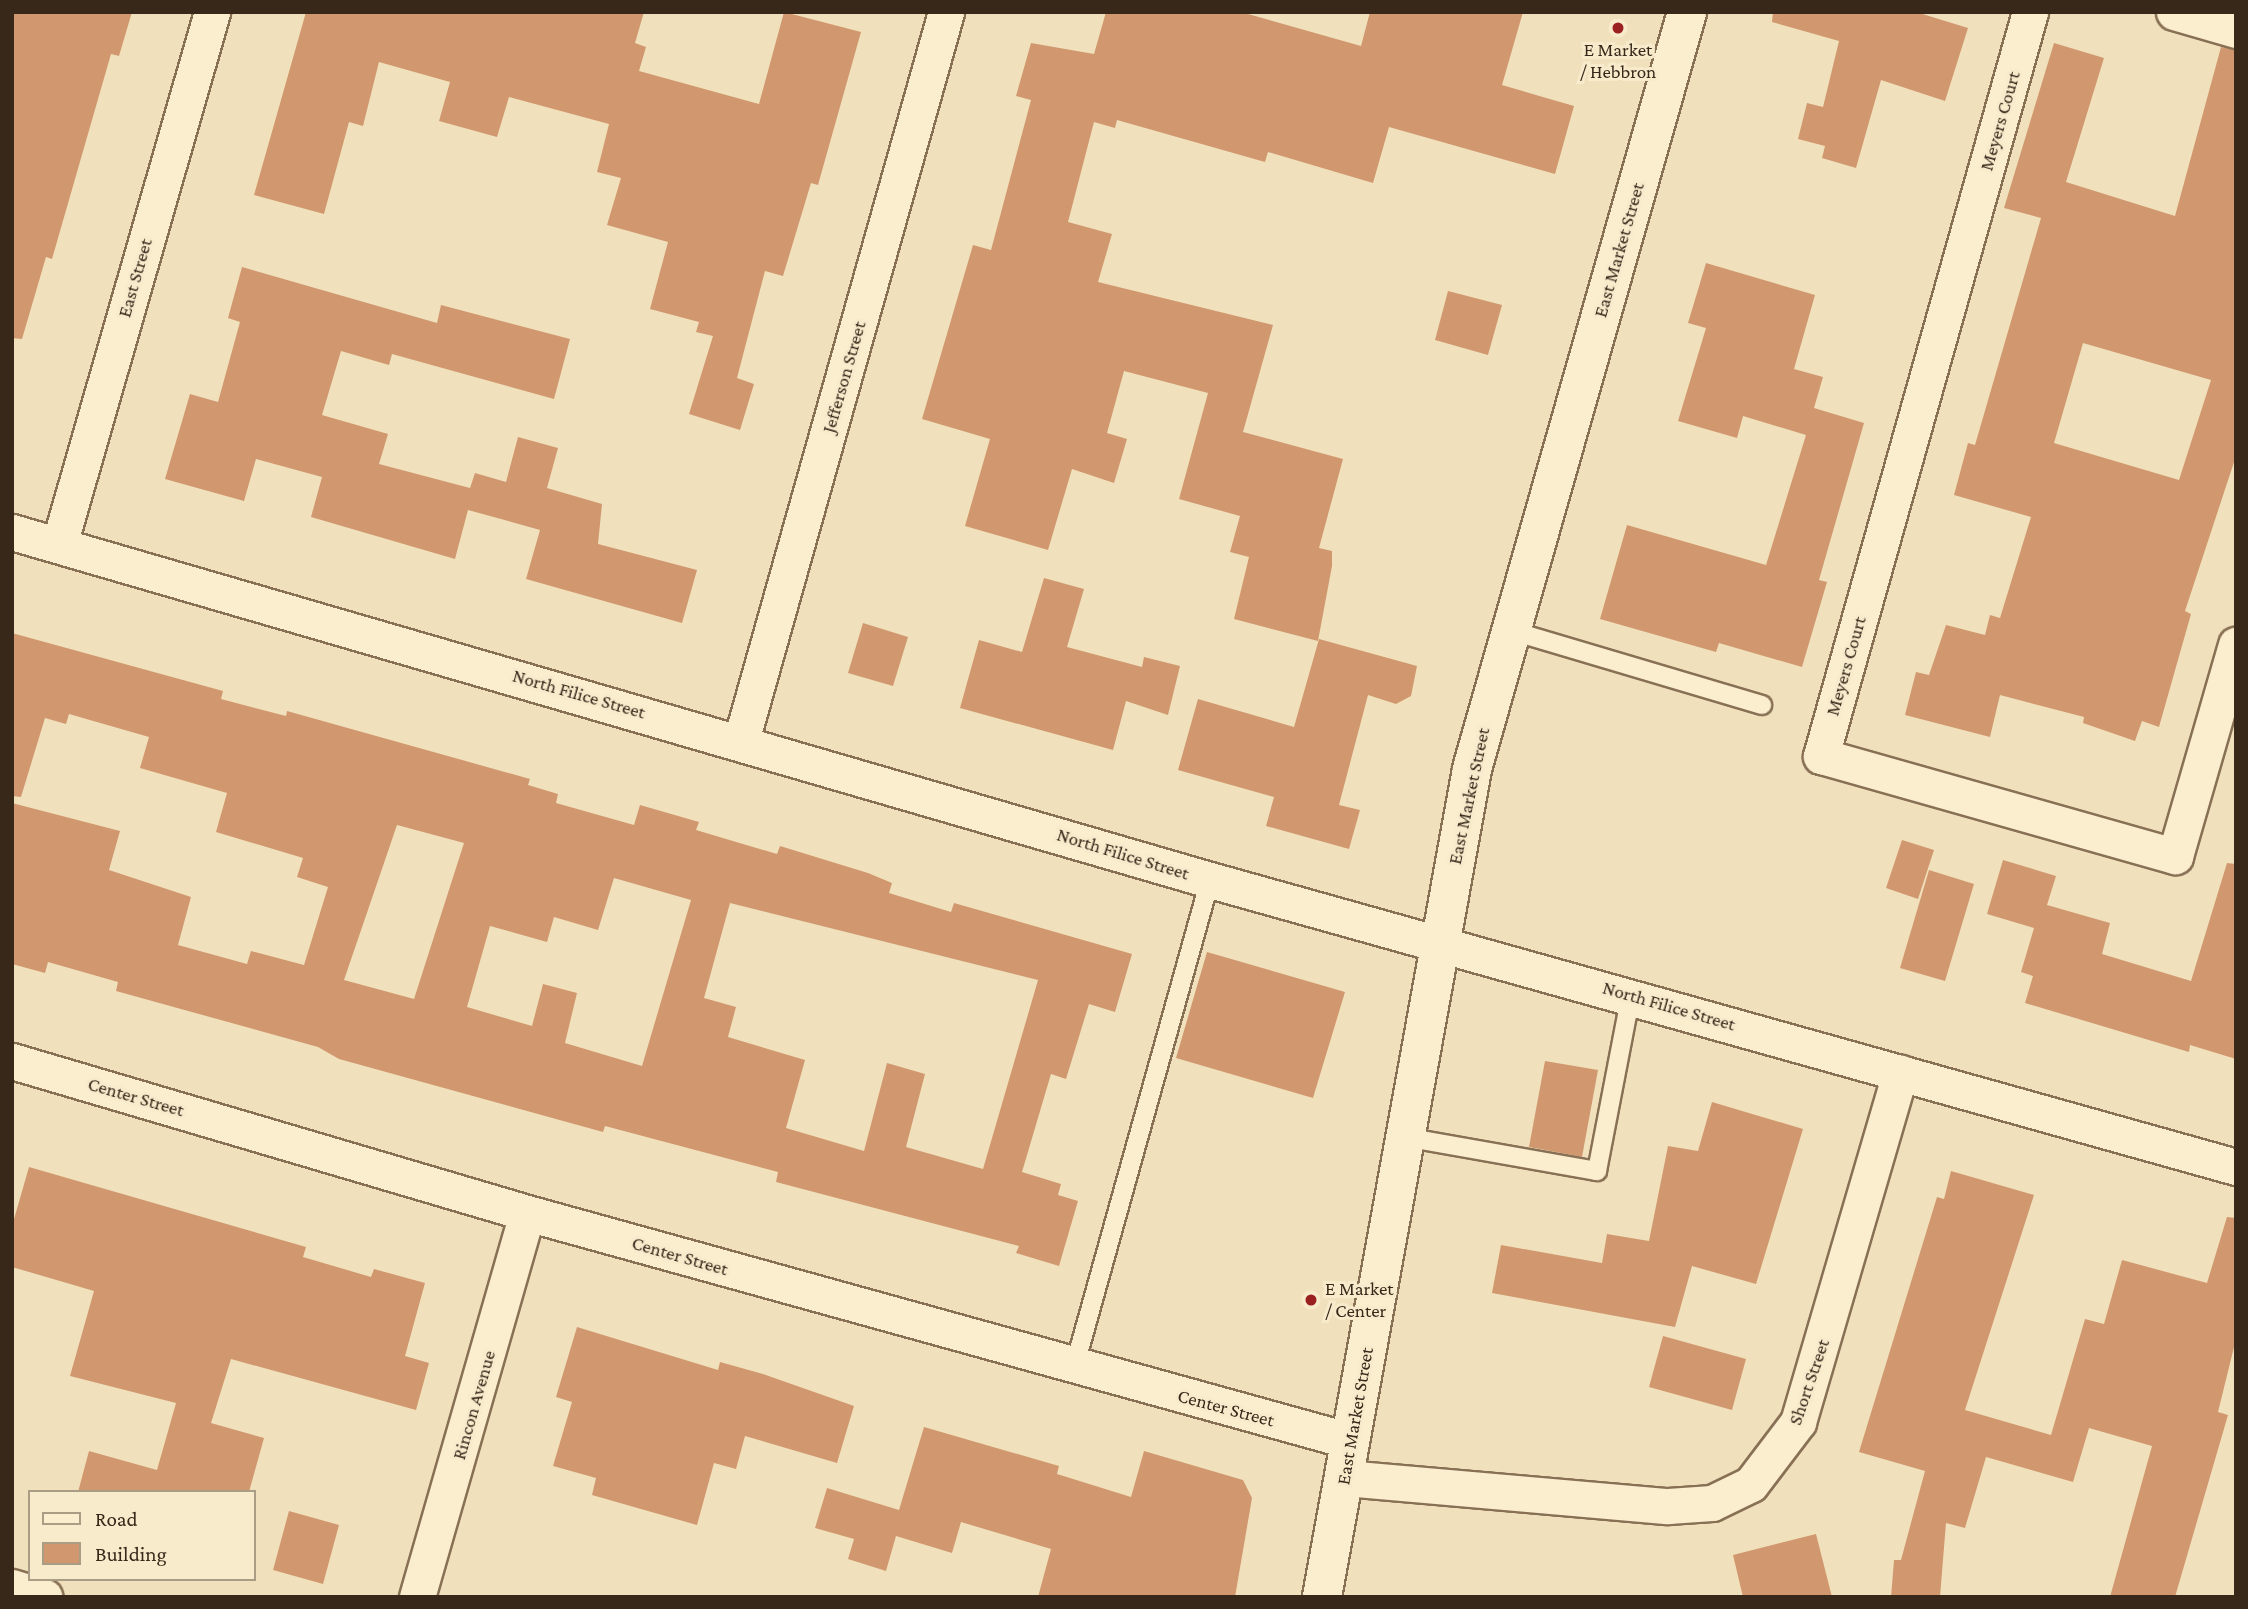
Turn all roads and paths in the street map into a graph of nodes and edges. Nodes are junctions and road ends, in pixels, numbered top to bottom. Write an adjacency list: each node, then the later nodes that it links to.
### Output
1 (212, 12): 8 (street, East Street)
2 (946, 12): 12 (street, Jefferson Street)
3 (1687, 12): 9 (main road, East Market Street)
4 (2030, 12): 10 (street, Meyers Court)
5 (2174, 12): 6 (street)
6 (2236, 30)
7 (12, 532): 8 (street, North Filice Street)
8 (59, 545): 12 (street, North Filice Street)
9 (1509, 630): 11 (lane); 14 (main road, East Market Street)
10 (2236, 645)
11 (1762, 705)
12 (741, 741): 13 (street, North Filice Street)
13 (1210, 880): 14 (street, North Filice Street); 21 (lane)
14 (1439, 943): 15 (street, North Filice Street); 18 (main road, East Market Street)
15 (1631, 994): 17 (street, North Filice Street); 18 (lane)
16 (12, 1061): 20 (street, Center Street)
17 (1900, 1073): 19 (street, North Filice Street); 23 (street, Short Street)
18 (1404, 1137): 22 (main road, East Market Street)
19 (2236, 1167)
20 (527, 1213): 21 (street, Center Street); 26 (street, Rincon Avenue)
21 (1074, 1368): 22 (street, Center Street)
22 (1351, 1441): 23 (main road, East Market Street)
23 (1345, 1478): 27 (main road, East Market Street)
24 (12, 1587): 25 (street)
25 (45, 1597)
26 (417, 1597)
27 (1322, 1597)

